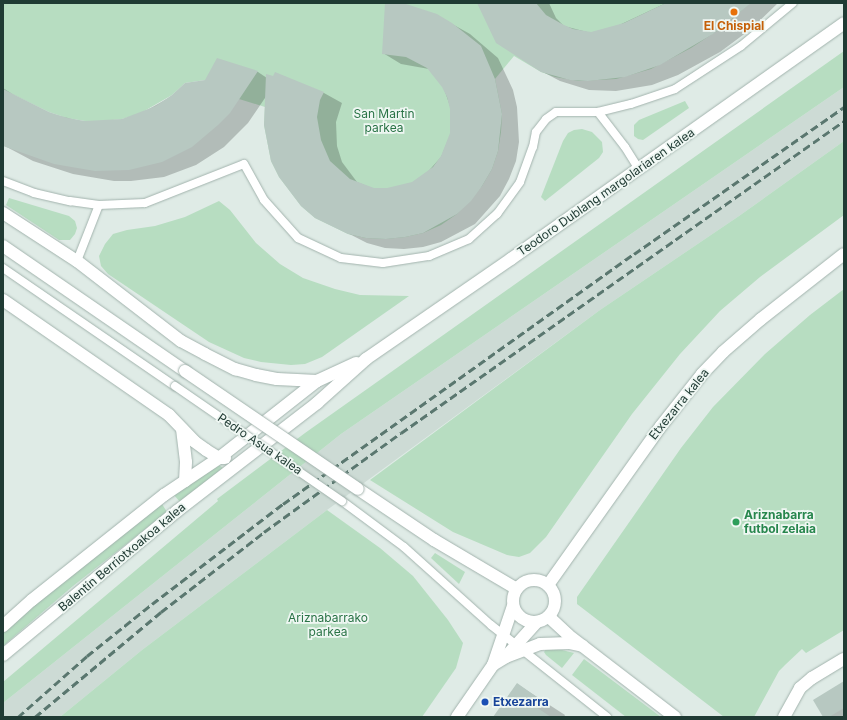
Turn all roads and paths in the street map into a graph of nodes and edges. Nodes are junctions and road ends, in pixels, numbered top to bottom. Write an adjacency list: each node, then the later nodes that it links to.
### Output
1 (793, 3): 3 (lane)
2 (844, 23): 4 (street, Teodoro Dublang margolariaren kalea)
3 (598, 112): 4 (lane); 6 (lane)
4 (638, 168): 13 (street, Teodoro Dublang margolariaren kalea)
5 (3, 181): 6 (lane)
6 (99, 205): 10 (lane)
7 (3, 213): 10 (street)
8 (3, 246): 20 (street, Pedro Asua kalea, bridge)
9 (844, 254): 19 (street, Etxezarra kalea)
10 (77, 261): 14 (street)
11 (3, 268): 25 (lane, Pedro Asua kalea, bridge)
12 (3, 300): 15 (street, Pedro Asua kalea)
13 (366, 359): 14 (street, Teodoro Dublang margolariaren kalea); 17 (street, Teodoro Dublang margolariaren kalea)
14 (317, 381): 16 (street, Teodoro Dublang margolariaren kalea)
15 (182, 429): 16 (street, Pedro Asua kalea); 18 (street)
16 (219, 458): 17 (street, Pedro Asua kalea); 18 (street, Balentin Berriotxoakoa kalea)
17 (242, 460): 28 (street, Balentin Berriotxoakoa kalea)
18 (185, 481): 24 (street, Balentin Berriotxoakoa kalea)
19 (548, 585): 20 (street); 22 (street)
20 (517, 589): 21 (street)
21 (513, 606): 23 (street); 25 (street)
22 (549, 616): 23 (street); 26 (street)
23 (536, 622): 27 (street)
24 (3, 626)
25 (504, 636): 27 (lane, Pedro Asua kalea); 30 (street)
26 (583, 646): 27 (street); 33 (street)
27 (519, 648): 30 (street); 32 (lane, Pedro Asua kalea)
28 (3, 655)
29 (844, 659): 34 (street)
30 (493, 665): 31 (street)
31 (457, 717)
32 (608, 717)
33 (675, 717)
34 (784, 717)

